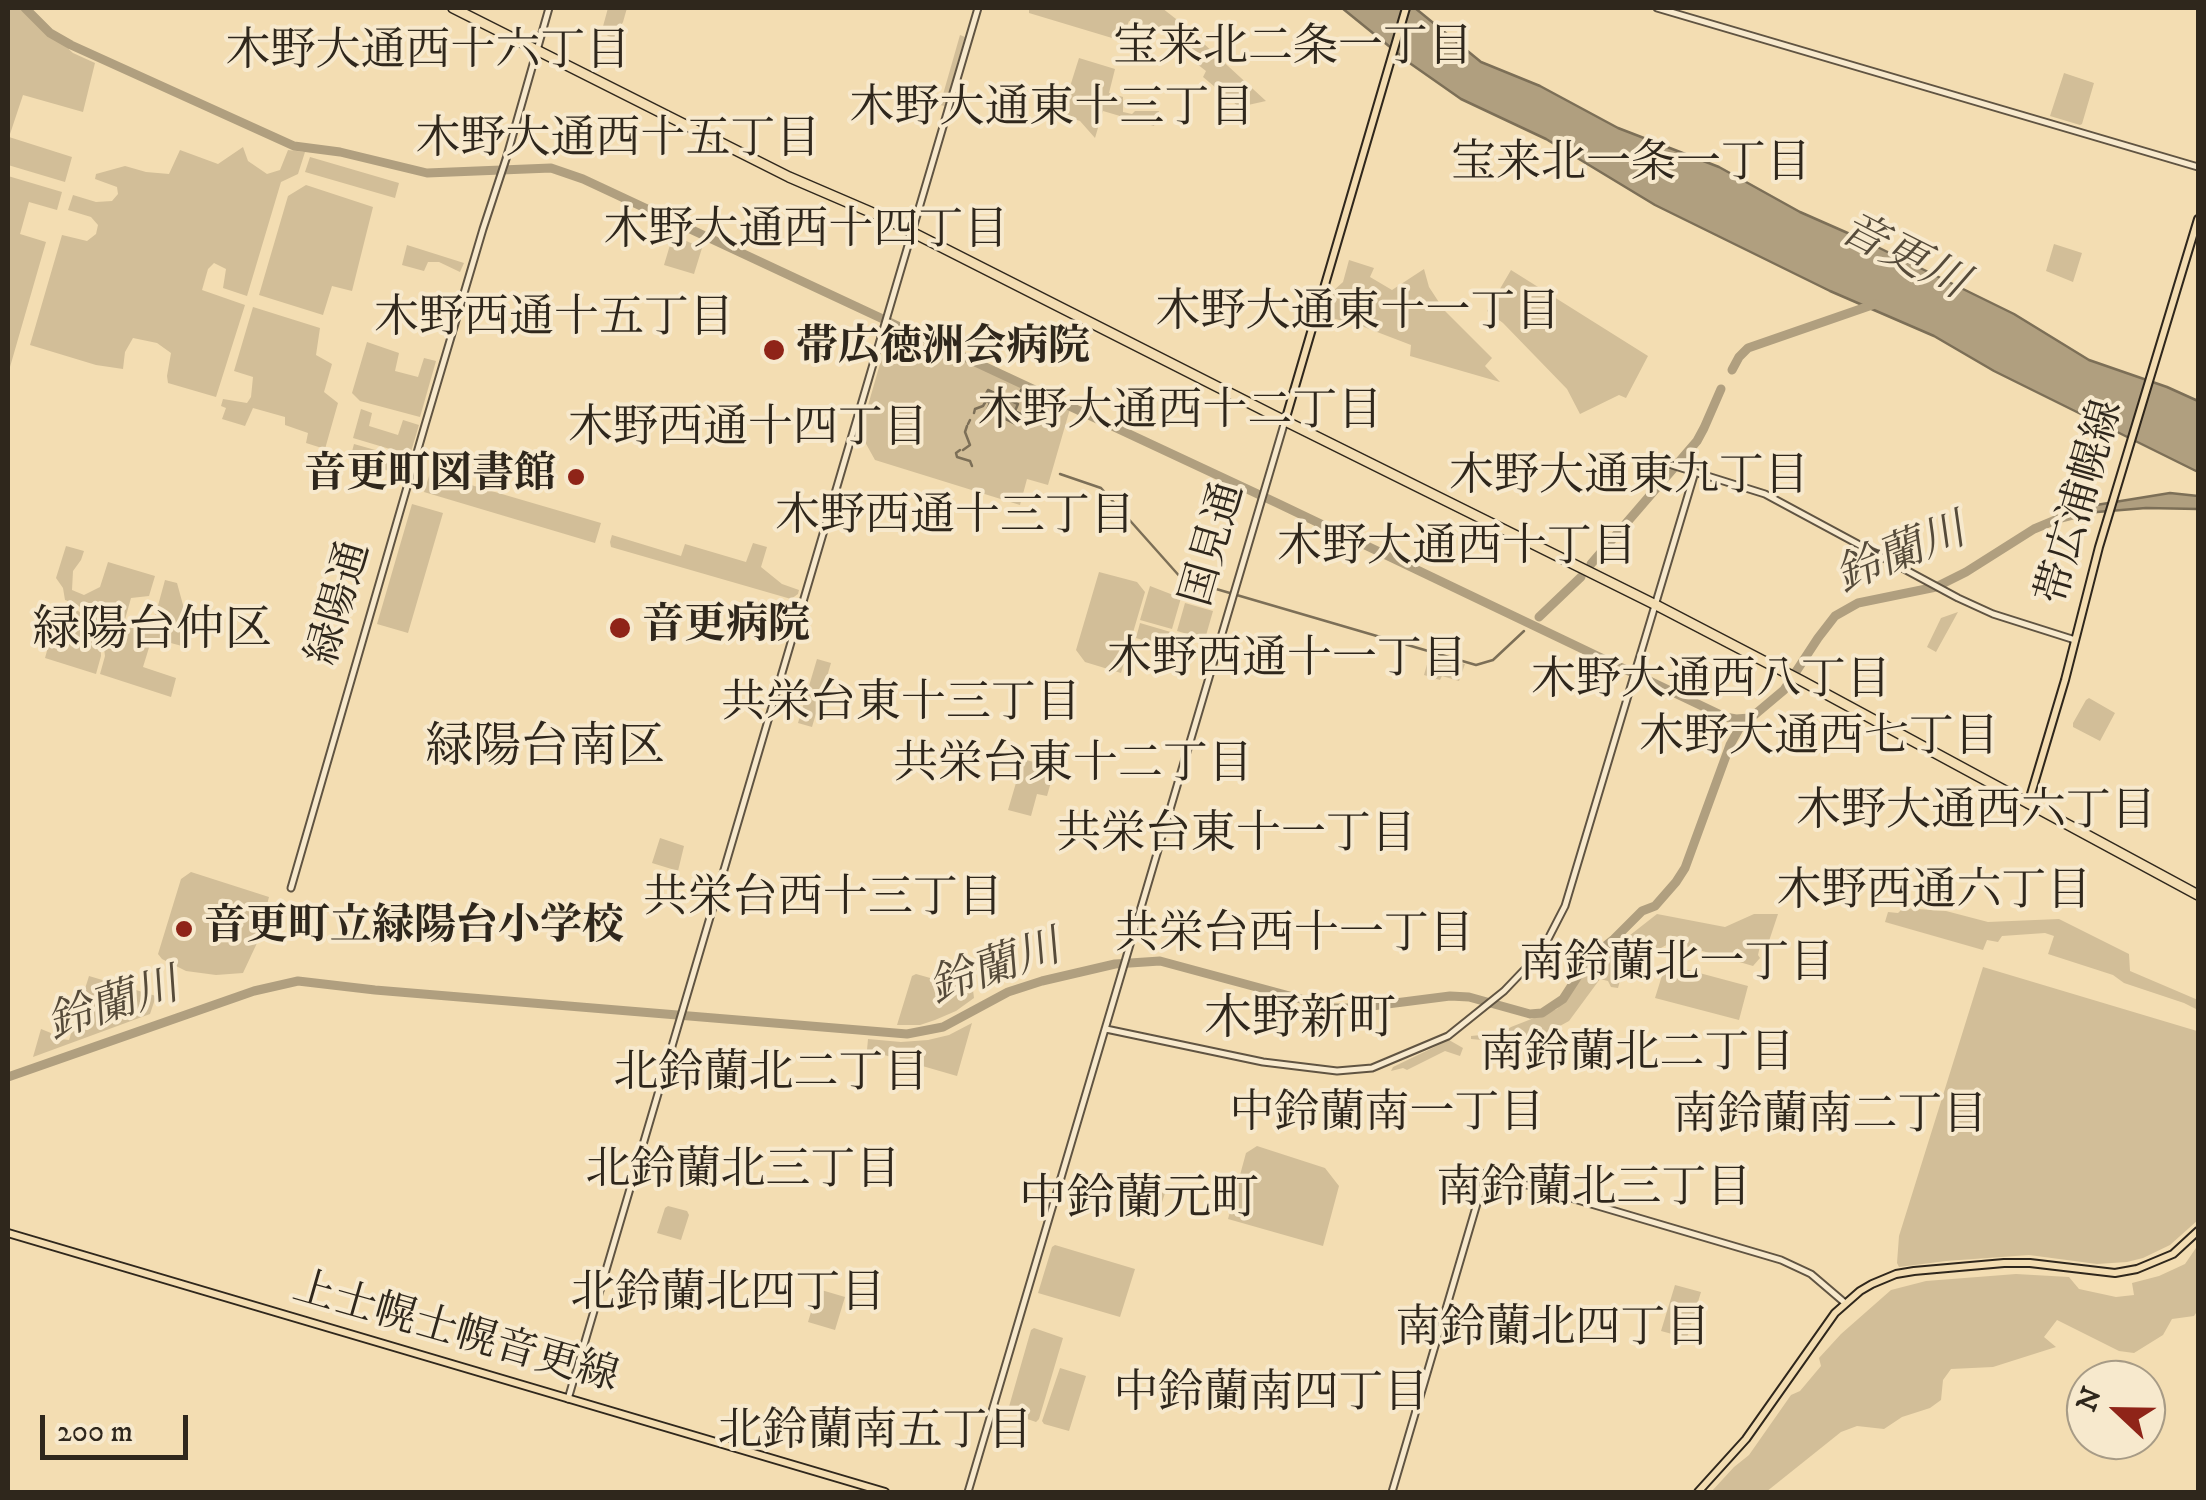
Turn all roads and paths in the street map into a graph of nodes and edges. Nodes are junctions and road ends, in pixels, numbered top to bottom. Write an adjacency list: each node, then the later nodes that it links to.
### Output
1 (453, 8): 6 (highway)
2 (549, 8): 6 (street, 緑陽通)
3 (978, 8): 9 (street)
4 (1406, 8): 10 (main road)
5 (1658, 8): 7 (street)
6 (536, 50): 9 (highway); 16 (street, 緑陽通)
7 (2198, 168)
8 (2198, 219): 14 (main road, 帯広浦幌線)
9 (912, 232): 10 (highway); 22 (street)
10 (1285, 421): 13 (highway); 18 (street, 国見通)
11 (1675, 466): 12 (street)
12 (1694, 472): 13 (street); 14 (street)
13 (1656, 605): 15 (highway); 18 (street)
14 (2075, 640): 15 (main road, 帯広浦幌線)
15 (2028, 804): 17 (highway)
16 (291, 888)
17 (2198, 895)
18 (1106, 1029): 24 (street, 国見通)
19 (2198, 1231): 21 (main road)
20 (8, 1233): 22 (main road, 上士幌士幌音更線)
21 (1845, 1302): 25 (street); 26 (main road)
22 (568, 1399): 23 (main road, 上士幌士幌音更線)
23 (885, 1492)
24 (968, 1492)
25 (1392, 1492)
26 (1698, 1492)

